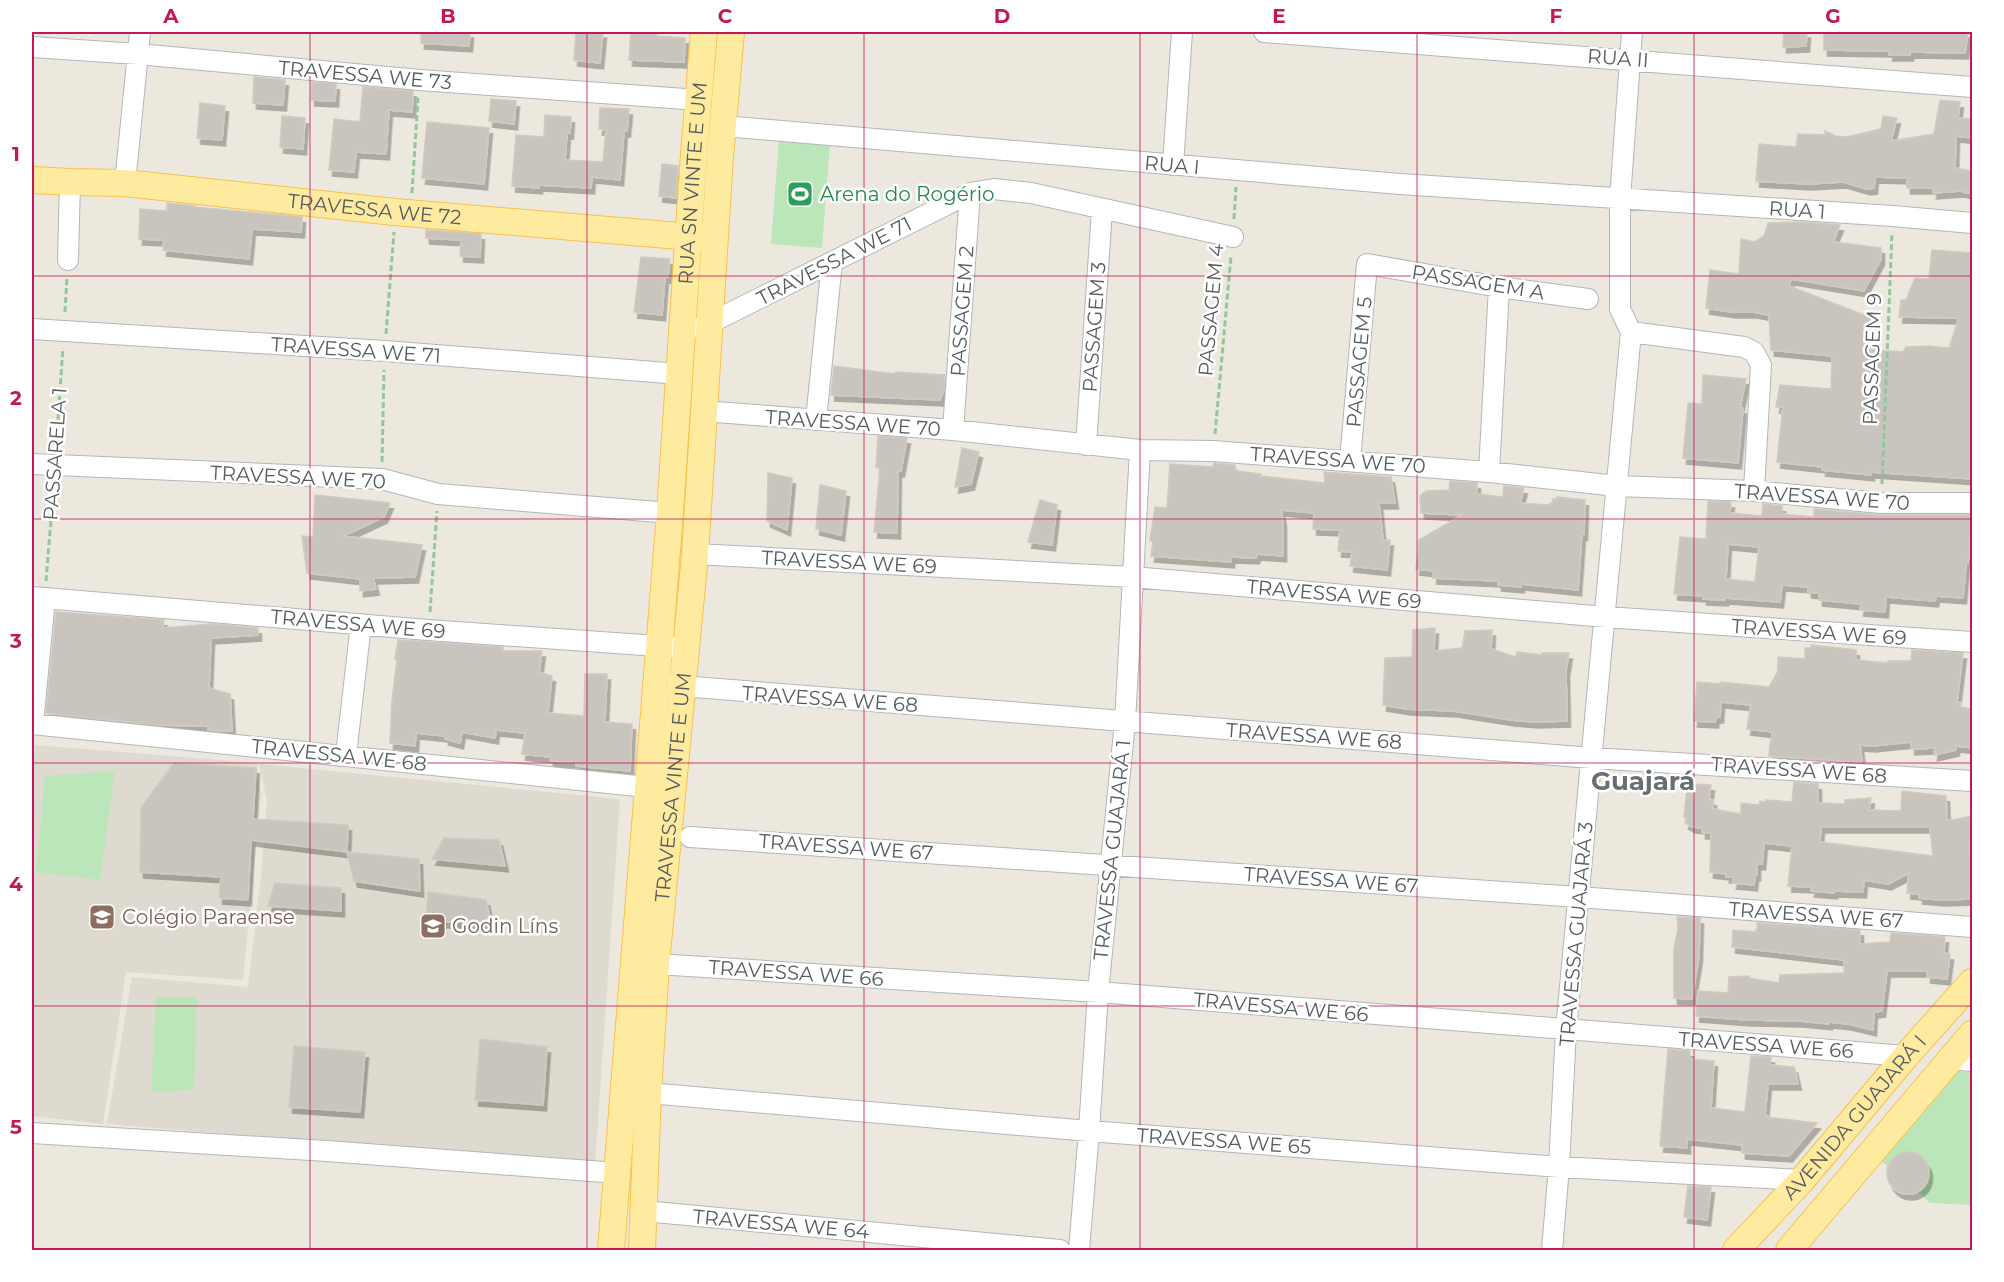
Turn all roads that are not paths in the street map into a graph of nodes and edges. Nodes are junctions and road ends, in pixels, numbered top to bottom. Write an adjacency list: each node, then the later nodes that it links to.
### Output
1 (140, 32): 8 (street)
2 (704, 32): 11 (main road, RUA SN VINTE E UM)
3 (731, 32): 12 (main road, RUA SN VINTE E UM)
4 (1182, 32): 13 (street)
5 (1263, 32): 9 (street, RUA II)
6 (1632, 32): 9 (street)
7 (32, 47): 8 (street, TRAVESSA WE 73)
8 (138, 54): 11 (street, TRAVESSA WE 73); 16 (street)
9 (1629, 59): 10 (street, RUA II); 18 (street)
10 (1972, 87)
11 (699, 100): 21 (main road, RUA SN VINTE E UM)
12 (724, 126): 13 (street, RUA I); 23 (main road, RUA SN VINTE E UM)
13 (1173, 165): 18 (street, RUA I)
14 (32, 180): 15 (main road, TRAVESSA WE 72)
15 (70, 183): 16 (main road, TRAVESSA WE 72); 24 (street)
16 (125, 183): 21 (main road, TRAVESSA WE 72)
17 (970, 193): 19 (street, TRAVESSA WE 71); 25 (street, TRAVESSA WE 71); 36 (street, PASSAGEM 2)
18 (1620, 199): 20 (street, RUA 1); 31 (street)
19 (1102, 210): 22 (street, TRAVESSA WE 71); 37 (street, PASSAGEM 3)
20 (1972, 223)
21 (688, 237): 23 (main road, TRAVESSA WE 72); 32 (main road, RUA SN VINTE E UM)
22 (1233, 237)
23 (716, 239): 29 (main road, RUA SN VINTE E UM)
24 (68, 260)
25 (832, 262): 29 (street, TRAVESSA WE 71); 35 (street)
26 (1367, 264): 27 (street, PASSAGEM A); 39 (street, PASSAGEM 5)
27 (1499, 287): 28 (street, PASSAGEM A); 41 (street)
28 (1588, 299)
29 (710, 324): 32 (street, TRAVESSA WE 71); 34 (main road, TRAVESSA VINTE E UM)
30 (32, 329): 33 (street, TRAVESSA WE 71)
31 (1631, 332): 42 (street, TRAVESSA GUAJARÁ 3); 43 (street)
32 (682, 336): 33 (main road, TRAVESSA VINTE E UM)
33 (680, 374): 45 (main road, TRAVESSA VINTE E UM)
34 (703, 411): 35 (street, TRAVESSA WE 70); 46 (main road, TRAVESSA VINTE E UM)
35 (816, 420): 36 (street, TRAVESSA WE 70)
36 (953, 430): 37 (street, TRAVESSA WE 70)
37 (1086, 445): 38 (street, TRAVESSA WE 70)
38 (1140, 450): 39 (street, TRAVESSA WE 70); 47 (street, TRAVESSA GUAJARÁ 1)
39 (1350, 461): 41 (street, TRAVESSA WE 70)
40 (32, 464): 45 (street, TRAVESSA WE 70)
41 (1489, 472): 42 (street, TRAVESSA WE 70)
42 (1617, 486): 43 (street, TRAVESSA WE 70); 51 (street, TRAVESSA GUAJARÁ 3)
43 (1754, 491): 44 (street, TRAVESSA WE 70)
44 (1972, 503)
45 (670, 513): 48 (main road, TRAVESSA VINTE E UM)
46 (695, 554): 47 (street, TRAVESSA WE 69); 49 (main road, TRAVESSA VINTE E UM)
47 (1132, 577): 51 (street, TRAVESSA WE 69); 58 (street, TRAVESSA GUAJARÁ 1)
48 (663, 591): 49 (main road); 54 (main road, TRAVESSA VINTE E UM)
49 (691, 594): 55 (main road, TRAVESSA VINTE E UM)
50 (38, 598): 52 (street, TRAVESSA WE 69); 59 (street)
51 (1606, 617): 53 (street, TRAVESSA WE 69); 63 (street, TRAVESSA GUAJARÁ 3)
52 (361, 624): 54 (street, TRAVESSA WE 69); 62 (street)
53 (1972, 642)
54 (658, 647): 55 (street, TRAVESSA WE 69); 56 (main road, TRAVESSA VINTE E UM)
55 (685, 648): 57 (main road, TRAVESSA VINTE E UM)
56 (657, 683): 57 (street, TRAVESSA WE 68); 60 (main road, TRAVESSA VINTE E UM)
57 (683, 687): 58 (street, TRAVESSA WE 68); 61 (main road, TRAVESSA VINTE E UM)
58 (1125, 722): 63 (street, TRAVESSA WE 68); 67 (street, TRAVESSA GUAJARÁ 1)
59 (32, 724): 62 (street, TRAVESSA WE 68)
60 (650, 752): 61 (main road); 65 (main road, TRAVESSA VINTE E UM)
61 (677, 754): 70 (main road, TRAVESSA VINTE E UM)
62 (346, 755): 65 (street, TRAVESSA WE 68)
63 (1592, 758): 64 (street, TRAVESSA WE 68); 68 (street, TRAVESSA GUAJARÁ 3)
64 (1972, 781)
65 (647, 787): 81 (main road, TRAVESSA VINTE E UM)
66 (690, 837): 67 (street, TRAVESSA WE 67)
67 (1112, 865): 68 (street, TRAVESSA WE 67); 72 (street, TRAVESSA GUAJARÁ 1)
68 (1579, 897): 69 (street, TRAVESSA WE 67); 73 (street, TRAVESSA GUAJARÁ 3)
69 (1972, 927)
70 (656, 964): 72 (street, TRAVESSA WE 66); 77 (main road, TRAVESSA VINTE E UM)
71 (1972, 982): 75 (main road, AVENIDA GUAJARÁ I)
72 (1098, 992): 73 (street, TRAVESSA WE 66); 78 (street, TRAVESSA GUAJARÁ 1)
73 (1566, 1030): 75 (street, TRAVESSA WE 66); 80 (street, TRAVESSA GUAJARÁ 3)
74 (1972, 1034): 76 (main road, AVENIDA GUAJARÁ I)
75 (1906, 1056): 82 (main road, AVENIDA GUAJARÁ I)
76 (1962, 1060): 90 (main road, AVENIDA GUAJARÁ I)
77 (648, 1093): 78 (street, TRAVESSA WE 65); 83 (main road, TRAVESSA VINTE E UM)
78 (1089, 1131): 80 (street, TRAVESSA WE 65); 87 (street, TRAVESSA GUAJARÁ 1)
79 (32, 1133): 81 (street)
80 (1559, 1167): 82 (street, TRAVESSA WE 65); 88 (street, TRAVESSA GUAJARÁ 3)
81 (617, 1173): 84 (main road, TRAVESSA VINTE E UM)
82 (1802, 1180): 89 (main road, AVENIDA GUAJARÁ I)
83 (644, 1211): 85 (main road, TRAVESSA VINTE E UM); 86 (street, TRAVESSA WE 64)
84 (611, 1251)
85 (642, 1251)
86 (1060, 1251)
87 (1079, 1251)
88 (1552, 1251)
89 (1736, 1251)
90 (1789, 1251)

